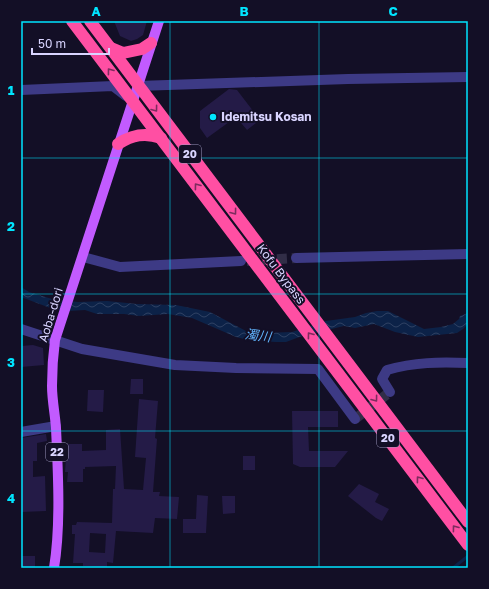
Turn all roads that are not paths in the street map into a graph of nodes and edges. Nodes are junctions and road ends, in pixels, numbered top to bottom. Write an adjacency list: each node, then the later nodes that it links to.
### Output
1 (72, 21): 9 (highway, Kofu Bypass / 20, one-way to 1)
2 (90, 21): 5 (highway, Kofu Bypass / 20)
3 (159, 21): 4 (main road, 22)
4 (151, 43): 5 (highway); 7 (main road, 22)
5 (111, 48): 7 (highway, Kofu Bypass / 20)
6 (468, 77): 7 (street)
7 (138, 86): 9 (main road, 22); 23 (highway, Kofu Bypass / 20, one-way to 23)
8 (21, 90): 9 (street)
9 (133, 102): 10 (highway, Kofu Bypass / 20); 11 (main road, Aoba-dori / 22)
10 (161, 138): 11 (highway); 24 (highway, Kofu Bypass / 20, one-way to 10)
11 (118, 144): 14 (main road, Aoba-dori / 22)
12 (468, 254): 13 (street)
13 (296, 258)
14 (82, 259): 15 (street); 17 (main road, Aoba-dori / 22)
15 (241, 261)
16 (21, 329): 17 (street)
17 (56, 338): 20 (street); 21 (main road, Aoba-dori / 22)
18 (468, 363): 19 (street)
19 (390, 392)
20 (355, 419)
21 (56, 426): 22 (street); 25 (main road, Aoba-dori / 22)
22 (21, 432)
23 (468, 522)
24 (468, 545)
25 (54, 568)

